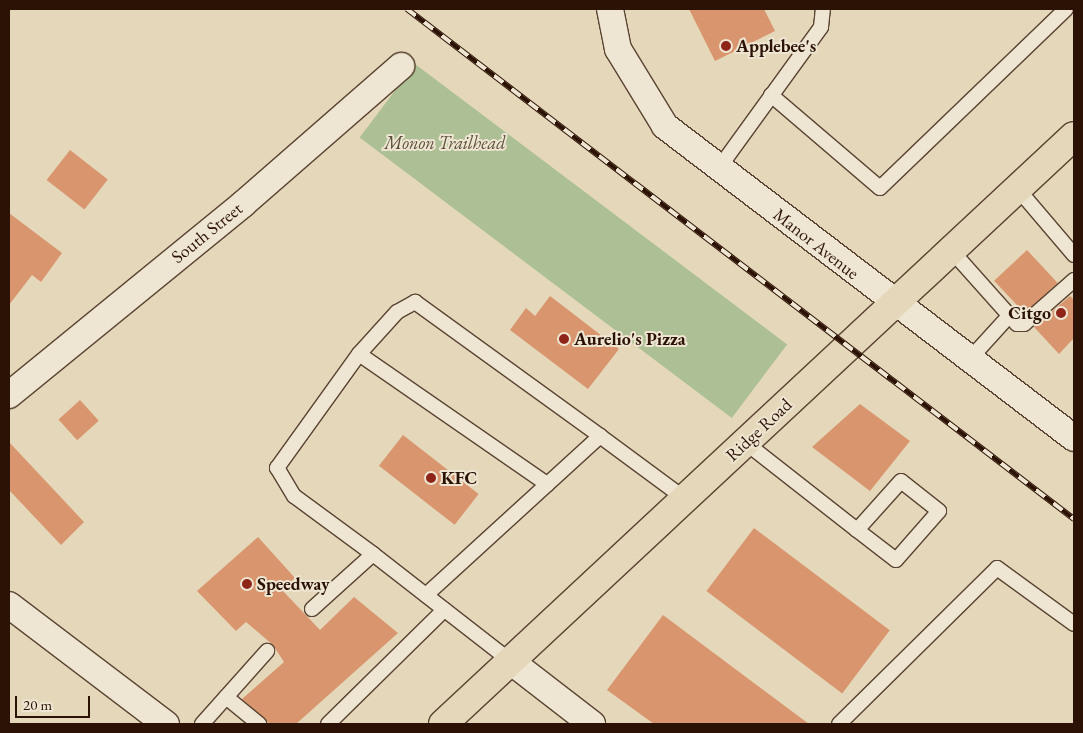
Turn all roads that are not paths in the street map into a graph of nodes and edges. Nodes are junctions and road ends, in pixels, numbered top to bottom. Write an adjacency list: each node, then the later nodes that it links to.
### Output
1 (610, 9): 7 (street, Manor Avenue)
2 (823, 9): 5 (lane)
3 (1066, 9): 5 (lane)
4 (401, 66): 16 (street, South Street)
5 (771, 95): 7 (lane)
6 (1074, 136): 8 (main road, Ridge Road)
7 (718, 168): 12 (street, Manor Avenue)
8 (1018, 188): 9 (main road, Ridge Road); 10 (lane)
9 (951, 250): 12 (main road, Ridge Road); 13 (lane)
10 (1074, 256)
11 (1074, 280): 13 (lane)
12 (893, 303): 15 (street, Manor Avenue); 19 (main road, Ridge Road)
13 (1009, 316): 15 (lane)
14 (359, 354): 17 (lane); 20 (lane); 23 (lane)
15 (968, 361): 18 (street, Manor Avenue)
16 (9, 394)
17 (600, 436): 20 (lane); 21 (lane)
18 (1074, 438)
19 (746, 443): 21 (main road, Ridge Road); 22 (lane)
20 (547, 484): 24 (lane)
21 (685, 499): 30 (main road, Ridge Road)
22 (857, 530): 22 (lane)
23 (373, 554): 24 (lane); 26 (lane)
24 (426, 595): 27 (lane)
25 (9, 605): 32 (street)
26 (312, 609)
27 (444, 610): 30 (lane); 36 (lane)
28 (1074, 624): 38 (lane)
29 (267, 651): 31 (lane)
30 (513, 663): 33 (street); 37 (main road, Ridge Road)
31 (226, 697): 34 (lane); 35 (lane)
32 (158, 722)
33 (588, 723)
34 (202, 724)
35 (259, 724)
36 (328, 724)
37 (443, 724)
38 (839, 724)

